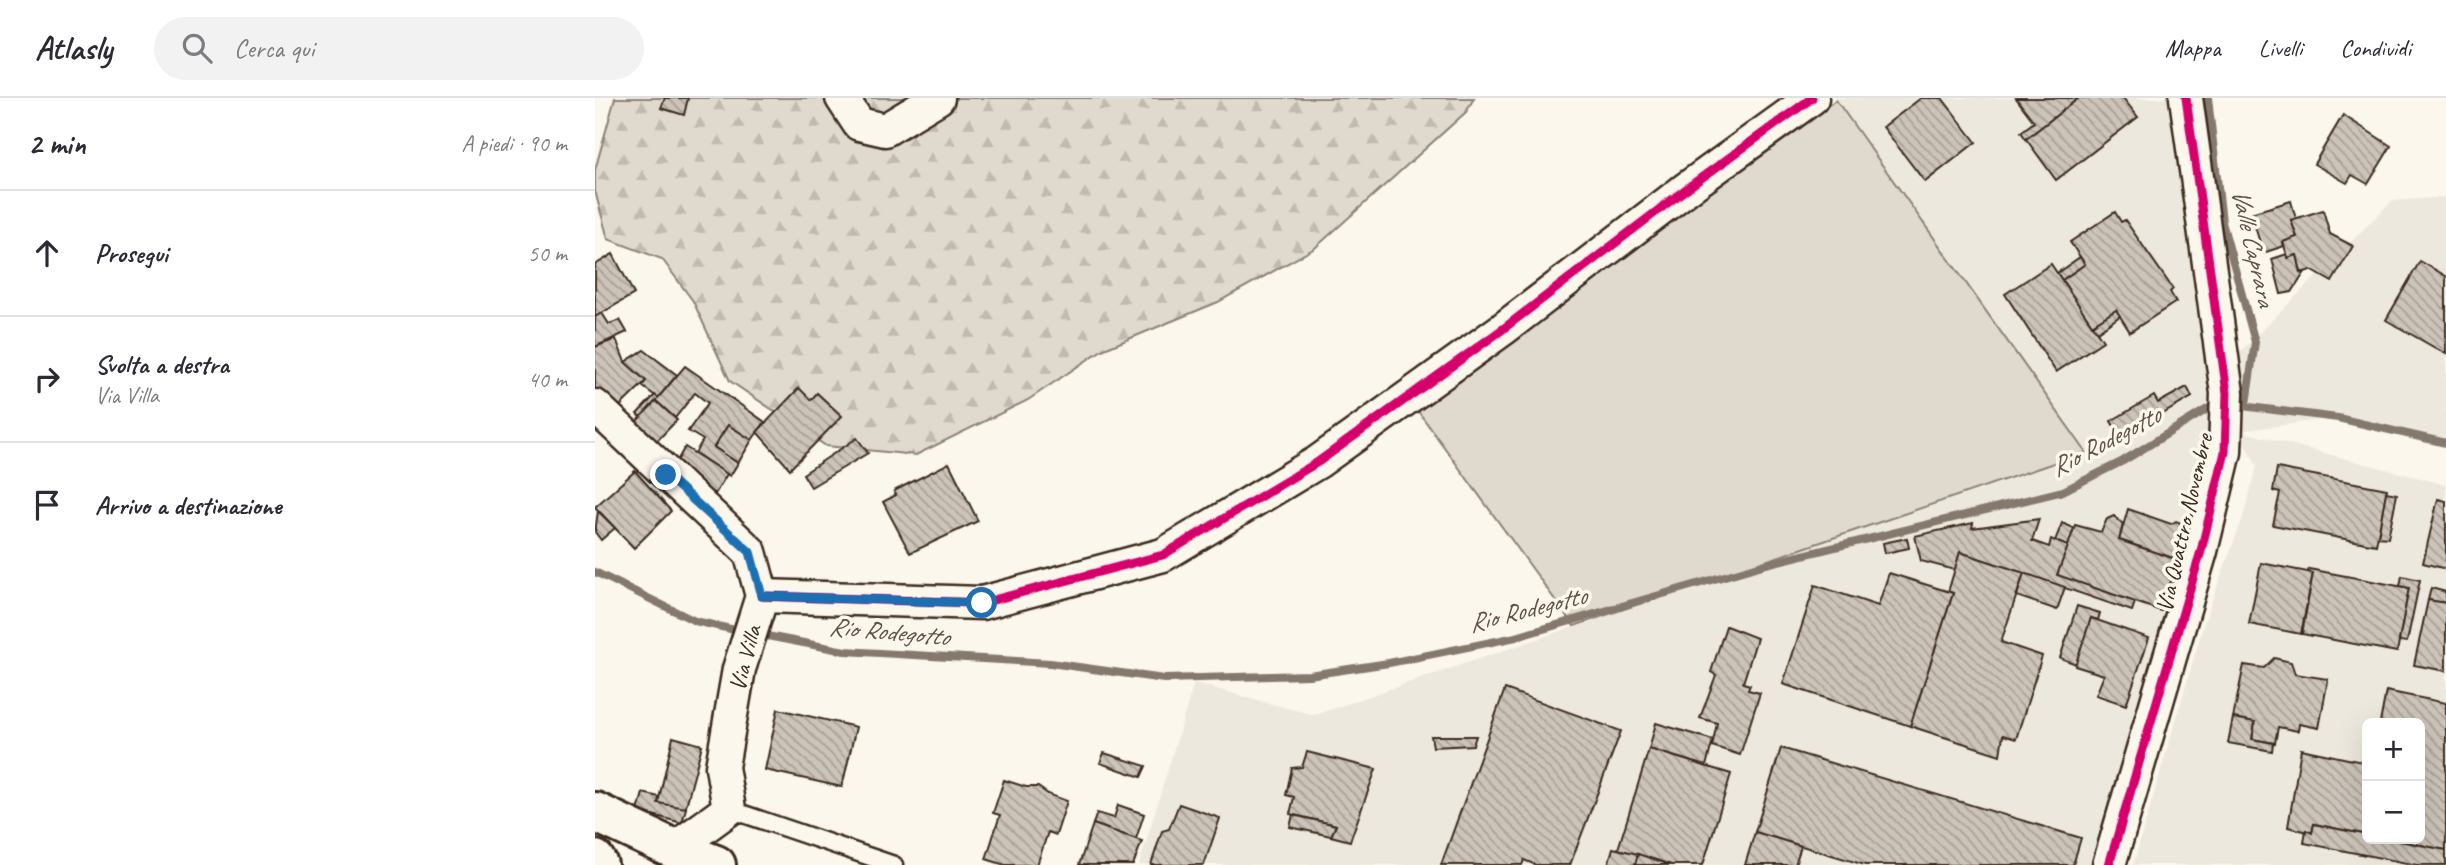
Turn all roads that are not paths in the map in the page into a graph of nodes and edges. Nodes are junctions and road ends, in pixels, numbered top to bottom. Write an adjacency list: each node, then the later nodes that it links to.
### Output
1 (842, 98): 2 (street)
2 (938, 98)
3 (1812, 98): 6 (street)
4 (2186, 98): 14 (street, Via Quattro Novembre)
5 (595, 406): 6 (street, Via Villa)
6 (762, 596): 7 (street, Via Villa)
7 (729, 809): 9 (street); 13 (lane)
8 (595, 812): 9 (main road)
9 (674, 849): 12 (main road)
10 (595, 860): 11 (main road)
11 (598, 865)
12 (716, 865)
13 (894, 865)
14 (2109, 865)

